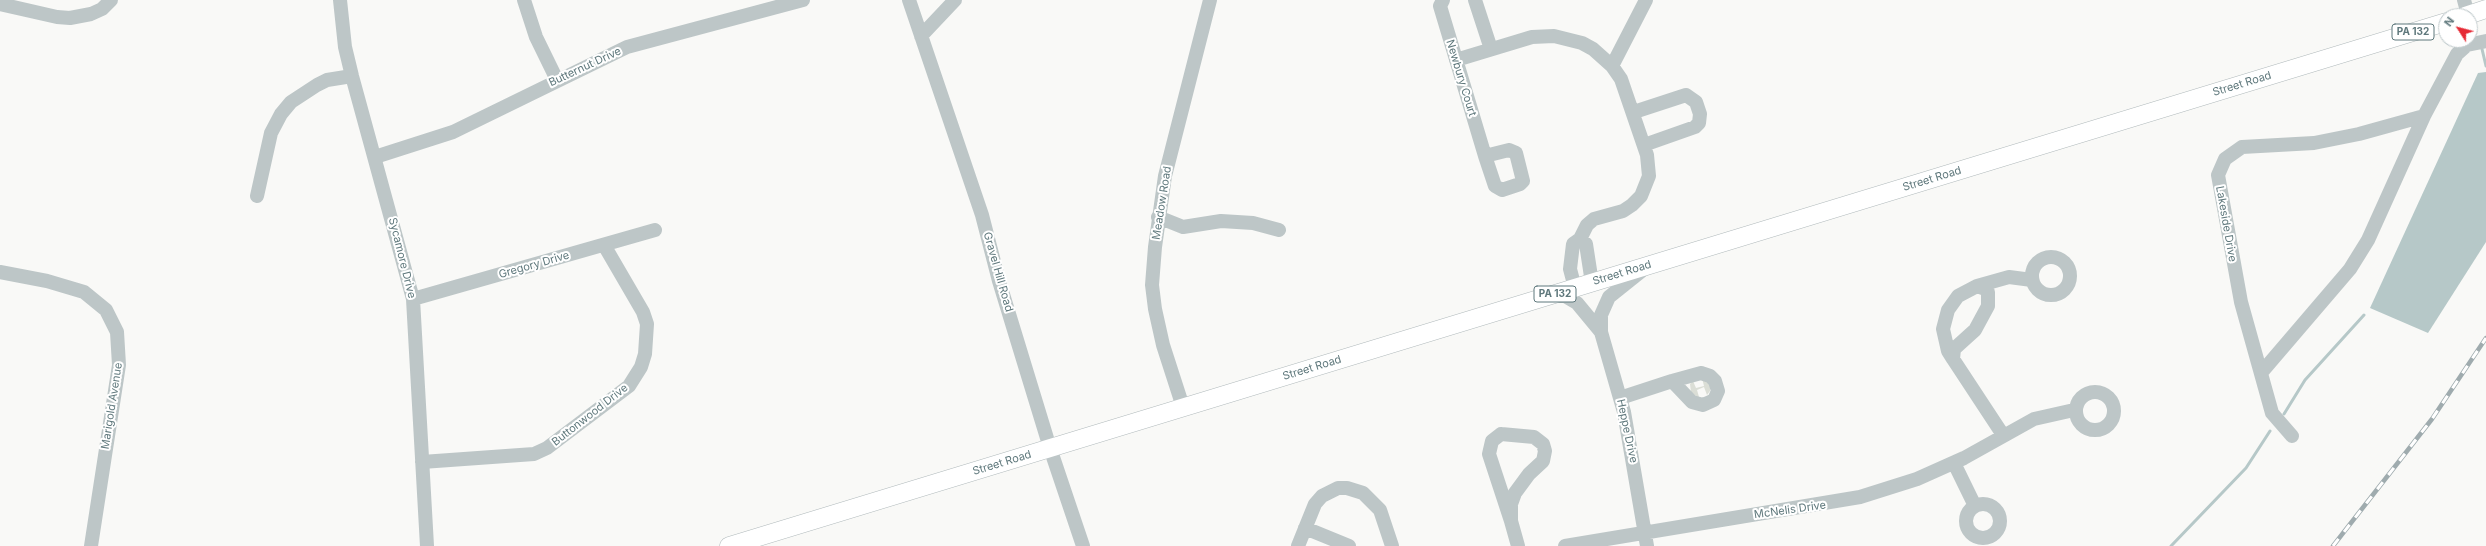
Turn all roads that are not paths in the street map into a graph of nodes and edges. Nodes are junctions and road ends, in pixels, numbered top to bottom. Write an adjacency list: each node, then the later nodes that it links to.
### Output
1 (112, 0): 11 (street)
2 (340, 0): 18 (street, Sycamore Drive)
3 (524, 0): 19 (street)
4 (803, 0): 19 (street, Butternut Drive)
5 (909, 0): 13 (street, Gravel Hill Road)
6 (955, 0): 13 (street)
7 (1210, 0): 26 (street, Meadow Road)
8 (1443, 0): 16 (street, Newbury Court)
9 (1475, 0): 15 (street)
10 (1646, 0): 17 (street)
11 (0, 4)
12 (2438, 24): 31 (main road, Street Road / PA 132)
13 (921, 36): 48 (street, Gravel Hill Road)
14 (2486, 41): 21 (street)
15 (1491, 49): 16 (street); 17 (street)
16 (1456, 60): 23 (street, Newbury Court)
17 (1612, 66): 20 (street)
18 (352, 76): 24 (street, Sycamore Drive); 25 (street)
19 (557, 80): 24 (street, Butternut Drive)
20 (1634, 112): 22 (street); 22 (street)
21 (2424, 116): 41 (street); 41 (street, Lakeside Drive)
22 (1644, 145): 29 (street)
23 (1485, 156)
24 (375, 157): 38 (street, Sycamore Drive)
25 (257, 196)
26 (1158, 217): 28 (street); 44 (street, Meadow Road)
27 (655, 230): 30 (street, Gregory Drive)
28 (1280, 230)
29 (1580, 240): 34 (street); 35 (street)
30 (604, 244): 38 (street, Gregory Drive); 49 (street, Buttonwood Drive)
31 (1651, 264): 34 (main road, Street Road / PA 132); 39 (street, Heppe Drive)
32 (0, 273): 55 (street, Marigold Avenue)
33 (2032, 280): 36 (street)
34 (1592, 283): 35 (main road, Street Road / PA 132)
35 (1574, 288): 37 (main road, Street Road / PA 132)
36 (1982, 289): 40 (street); 40 (street)
37 (1545, 296): 39 (street, Heppe Drive); 44 (main road, Street Road / PA 132)
38 (413, 299): 49 (street, Sycamore Drive)
39 (1601, 332): 43 (street, Heppe Drive)
40 (1953, 359): 46 (street)
41 (2261, 373): 47 (street, Lakeside Drive)
42 (1672, 381): 43 (street)
43 (1620, 398): 54 (street, Heppe Drive)
44 (1183, 407): 48 (main road, Street Road / PA 132)
45 (2074, 410): 46 (street, McNelis Drive)
46 (2004, 435): 50 (street, McNelis Drive)
47 (2292, 436)
48 (1050, 448): 57 (main road, Street Road / PA 132); 58 (street, Gravel Hill Road)
49 (422, 462): 56 (street, Sycamore Drive)
50 (1954, 463): 51 (street); 54 (street, McNelis Drive)
51 (1975, 506)
52 (1511, 522): 52 (street); 62 (street)
53 (1305, 528): 59 (street); 60 (street); 61 (street)
54 (1645, 532): 63 (street, McNelis Drive); 64 (street, Heppe Drive)
55 (91, 546)
56 (427, 546)
57 (729, 546)
58 (1083, 546)
59 (1298, 546)
60 (1349, 546)
61 (1392, 546)
62 (1518, 546)
63 (1565, 546)
64 (1647, 546)

